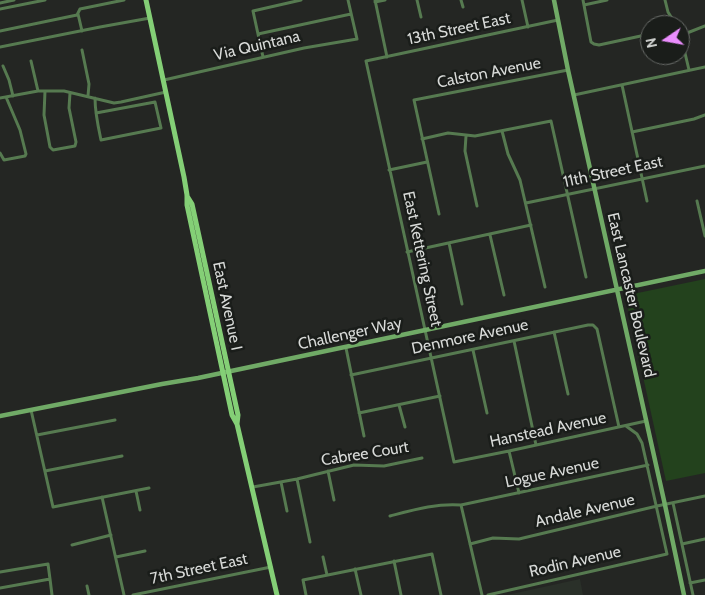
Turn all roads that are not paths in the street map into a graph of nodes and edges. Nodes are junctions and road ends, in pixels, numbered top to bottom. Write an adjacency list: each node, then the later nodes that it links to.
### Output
1 (14, 0): 17 (street)
2 (45, 0): 16 (street)
3 (124, 0): 21 (street)
4 (146, 0): 25 (main road, East Avenue I)
5 (301, 0): 32 (street)
6 (348, 0): 22 (street)
7 (385, 0): 15 (street)
8 (417, 0): 24 (street)
9 (461, 0): 19 (street)
10 (522, 0): 28 (street)
11 (554, 0): 26 (main road, East Lancaster Boulevard)
12 (583, 0): 18 (street)
13 (607, 0): 18 (street)
14 (665, 0): 23 (street)
15 (375, 1): 37 (street)
16 (30, 2): 20 (street)
17 (0, 3)
18 (584, 5): 33 (street)
19 (463, 7)
20 (0, 9)
21 (78, 13): 30 (street); 31 (street)
22 (351, 14): 32 (street); 36 (street, Via Quintana)
23 (670, 15)
24 (421, 17)
25 (150, 18): 31 (street); 45 (main road, East Avenue I)
26 (558, 20): 28 (street, 13th Street East); 43 (main road, East Lancaster Boulevard)
27 (705, 26): 29 (street)
28 (528, 27): 37 (street, 13th Street East)
29 (690, 30)
30 (0, 31)
31 (82, 31): 34 (street)
32 (258, 34): 36 (street)
33 (640, 36)
34 (0, 47)
35 (82, 50): 53 (street)
36 (264, 57): 45 (street, Via Quintana)
37 (387, 57): 39 (street, 13th Street East)
38 (31, 61): 47 (street)
39 (366, 61): 66 (street, East Kettering Street)
40 (688, 65): 44 (street)
41 (3, 66): 52 (street)
42 (705, 67): 44 (street)
43 (568, 70): 51 (main road, East Lancaster Boulevard); 62 (street, Calston Avenue)
44 (689, 70): 46 (street)
45 (163, 80): 49 (main road, East Avenue I)
46 (622, 85): 51 (street); 60 (street)
47 (38, 91): 48 (street); 52 (street)
48 (45, 91): 50 (street); 50 (street)
49 (166, 92): 56 (street); 92 (main road, East Avenue I)
50 (70, 93): 53 (street)
51 (574, 95): 68 (main road, East Lancaster Boulevard)
52 (13, 96): 54 (street)
53 (88, 96): 56 (street)
54 (6, 97): 55 (street); 63 (street)
55 (0, 98)
56 (95, 98): 57 (street)
57 (96, 113): 57 (street)
58 (705, 115): 60 (street)
59 (502, 131): 61 (street); 69 (street); 72 (street)
60 (632, 132): 67 (street)
61 (466, 136): 62 (street); 73 (street)
62 (422, 139): 64 (street)
63 (0, 153)
64 (427, 162): 66 (street); 74 (street)
65 (705, 166): 67 (street, 11th Street East)
66 (390, 170): 79 (street, East Kettering Street)
67 (642, 179): 68 (street, 11th Street East); 70 (street)
68 (594, 189): 69 (street, 11th Street East); 83 (main road, East Lancaster Boulevard)
69 (568, 195): 72 (street, 11th Street East); 81 (street)
70 (647, 201)
71 (697, 201): 77 (street)
72 (526, 203): 75 (street)
73 (477, 206)
74 (439, 214)
75 (531, 225): 76 (street); 82 (street)
76 (490, 235): 78 (street); 84 (street)
77 (705, 236)
78 (449, 243): 79 (street); 85 (street)
79 (407, 252): 86 (street, East Kettering Street)
80 (705, 271): 83 (main road, Challenger Way)
81 (586, 278)
82 (545, 286)
83 (616, 290): 86 (main road, Challenger Way); 102 (main road, East Lancaster Boulevard)
84 (504, 295)
85 (462, 304)
86 (425, 331): 89 (main road, Challenger Way); 91 (street, East Kettering Street)
87 (554, 332): 88 (street, Denmore Avenue); 94 (street); 105 (street, Denmore Avenue)
88 (514, 341): 90 (street, Denmore Avenue); 108 (street)
89 (346, 348): 92 (main road, Challenger Way); 93 (street)
90 (473, 350): 91 (street, Denmore Avenue); 99 (street)
91 (431, 359): 93 (street, Denmore Avenue); 95 (street, East Kettering Street)
92 (226, 372): 97 (main road, Challenger Way); 118 (main road, East Avenue I)
93 (352, 375): 98 (street)
94 (568, 394)
95 (440, 396): 96 (street); 112 (street, East Kettering Street)
96 (399, 405): 98 (street); 104 (street)
97 (31, 410): 100 (main road, Challenger Way); 106 (street)
98 (359, 413): 107 (street)
99 (487, 413)
100 (0, 416)
101 (114, 420): 106 (street)
102 (646, 421): 103 (street, Hanstead Avenue); 126 (main road, East Lancaster Boulevard)
103 (625, 426): 105 (street, Hanstead Avenue); 113 (street)
104 (404, 427)
105 (619, 427): 108 (street, Hanstead Avenue)
106 (37, 435): 115 (street)
107 (364, 436)
108 (536, 445): 109 (street, Hanstead Avenue)
109 (509, 451): 112 (street, Hanstead Avenue); 121 (street)
110 (122, 456): 115 (street)
111 (422, 458): 114 (street, Cabree Court)
112 (454, 462)
113 (648, 465): 121 (street, Logue Avenue); 128 (street)
114 (328, 471): 116 (street, Cabree Court); 124 (street)
115 (45, 472): 123 (street)
116 (297, 478): 117 (street, Cabree Court); 134 (street)
117 (281, 482): 118 (street, Cabree Court); 130 (street)
118 (253, 487): 142 (main road, East Avenue I)
119 (149, 488): 120 (street)
120 (136, 491): 123 (street); 129 (street)
121 (518, 493): 127 (street, Logue Avenue)
122 (705, 496): 125 (street, Andale Avenue)
123 (102, 497): 132 (street)
124 (334, 500)
125 (673, 503): 126 (street, Andale Avenue); 136 (street)
126 (665, 504): 128 (street, Andale Avenue); 163 (main road, East Lancaster Boulevard)
127 (461, 505): 131 (street, Logue Avenue); 135 (street)
128 (657, 506): 135 (street, Andale Avenue); 162 (street, Rodin Avenue)
129 (140, 510)
130 (287, 511)
131 (390, 516)
132 (111, 535): 137 (street); 139 (street)
133 (705, 539): 136 (street)
134 (310, 542)
135 (470, 544): 161 (street)
136 (682, 544): 148 (street)
137 (72, 545)
138 (145, 551): 139 (street)
139 (116, 557): 154 (street)
140 (323, 557): 145 (street)
141 (394, 561): 143 (street); 159 (street); 160 (street)
142 (271, 567): 151 (street, 7th Street East); 156 (main road, East Avenue I)
143 (355, 569): 145 (street); 158 (street)
144 (0, 572): 146 (street)
145 (327, 574): 157 (street)
146 (50, 579): 150 (street); 152 (street)
147 (705, 580): 148 (street)
148 (690, 583): 164 (street)
149 (87, 586): 153 (street)
150 (0, 588)
151 (148, 593): 155 (street, 7th Street East)
152 (52, 595)
153 (89, 595)
154 (124, 595)
155 (133, 595)
156 (277, 595)
157 (306, 595)
158 (361, 595)
159 (401, 595)
160 (441, 595)
161 (482, 595)
162 (488, 595)
163 (684, 595)
164 (693, 595)

